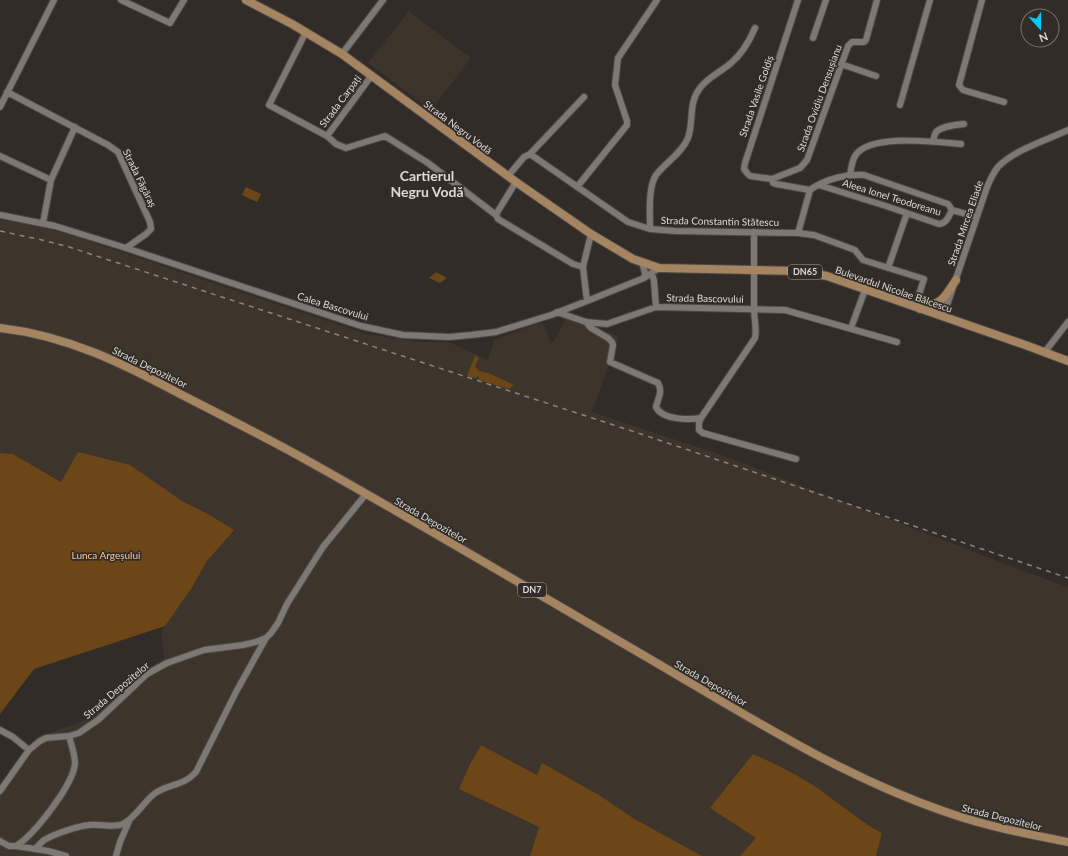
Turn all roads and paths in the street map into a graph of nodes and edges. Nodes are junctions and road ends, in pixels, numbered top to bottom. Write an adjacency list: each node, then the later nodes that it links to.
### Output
1 (54, 0): 19 (street)
2 (121, 0): 3 (street)
3 (184, 0)
4 (246, 0): 13 (main road, Strada Negru Vodă)
5 (383, 0): 15 (street)
6 (657, 0): 38 (street)
7 (798, 0): 34 (street, Strada Vasile Goldiș)
8 (826, 0): 14 (street)
9 (877, 0): 16 (street, Strada Ovidiu Densușianu)
10 (930, 0): 22 (street)
11 (982, 0): 21 (street)
12 (755, 28): 46 (street)
13 (306, 32): 15 (main road, Strada Negru Vodă); 27 (street, Strada Carpați)
14 (813, 38)
15 (342, 54): 17 (main road, Strada Negru Vodă)
16 (841, 64): 18 (street); 34 (street, Strada Ovidiu Densușianu)
17 (372, 75): 27 (street, Strada Carpați); 33 (main road, Strada Negru Vodă)
18 (876, 76)
19 (7, 92): 23 (street); 25 (street, Strada Făgăraș)
20 (584, 97): 30 (street)
21 (1004, 102)
22 (900, 105)
23 (0, 106)
24 (964, 124): 28 (street)
25 (75, 127): 35 (street); 50 (street, Strada Făgăraș)
26 (1068, 130): 44 (street, Strada Mircea Eliade)
27 (327, 136): 43 (street)
28 (933, 142): 29 (street); 32 (street)
29 (961, 144)
30 (530, 154): 33 (street); 38 (street, Strada Constantin Stătescu)
31 (0, 156): 35 (street)
32 (850, 175): 37 (street); 40 (street)
33 (508, 176): 36 (main road, Strada Negru Vodă)
34 (772, 179): 39 (street)
35 (51, 180): 45 (street)
36 (516, 182): 43 (street); 49 (main road, Strada Negru Vodă)
37 (818, 185): 39 (street); 41 (street, Aleea Ionel Teodoreanu)
38 (577, 187): 46 (street, Strada Constantin Stătescu)
39 (810, 190): 48 (street)
40 (952, 210): 41 (street, Aleea Ionel Teodoreanu); 44 (street)
41 (907, 212): 54 (street)
42 (0, 215): 45 (street, Calea Bascovului)
43 (496, 215): 52 (street)
44 (977, 217): 58 (street, Strada Mircea Eliade)
45 (43, 223): 50 (street, Calea Bascovului)
46 (650, 229): 47 (street, Strada Constantin Stătescu)
47 (754, 232): 48 (street, Strada Constantin Stătescu); 55 (street)
48 (798, 233): 54 (street, Strada Constantin Stătescu)
49 (591, 234): 51 (main road, Strada Negru Vodă); 52 (street)
50 (126, 248): 64 (street, Calea Bascovului)
51 (642, 262): 53 (main road, Strada Negru Vodă); 57 (street)
52 (583, 267): 60 (street)
53 (659, 268): 55 (main road, Bulevardul Nicolae Bălcescu / DN65); 56 (street, Calea Bascovului)
54 (888, 268): 63 (street, Strada Constantin Stătescu)
55 (753, 270): 59 (main road, Bulevardul Nicolae Bălcescu / DN65); 62 (street)
56 (652, 273): 57 (street, Calea Bascovului); 61 (street, Strada Bascovului)
57 (644, 278): 60 (street, Calea Bascovului)
58 (956, 280): 63 (main road); 65 (street, Strada Mircea Eliade)
59 (865, 290): 63 (main road, Bulevardul Nicolae Bălcescu / DN65); 69 (street)
60 (587, 301): 64 (street, Calea Bascovului)
61 (656, 307): 62 (street, Strada Bascovului); 66 (street, Strada Bascovului)
62 (754, 308): 69 (street, Strada Bascovului); 73 (street)
63 (918, 308): 65 (main road, Bulevardul Nicolae Bălcescu / DN65)
64 (557, 312): 66 (street, Strada Bascovului)
65 (943, 317): 71 (main road, Bulevardul Nicolae Bălcescu / DN65)
66 (586, 322): 73 (street)
67 (1068, 322): 71 (street)
68 (0, 328): 75 (main road, Strada Depozitelor / DN7)
69 (851, 328): 70 (street, Strada Bascovului)
70 (897, 342)
71 (1044, 353): 72 (main road, Bulevardul Nicolae Bălcescu / DN65)
72 (1068, 361)
73 (701, 418): 74 (street)
74 (796, 458)
75 (366, 494): 76 (street); 83 (main road, Strada Depozitelor / DN7)
76 (266, 638): 78 (street, Strada Depozitelor); 81 (street)
77 (0, 730): 79 (street)
78 (69, 736): 79 (street, Strada Depozitelor); 84 (street)
79 (29, 750): 80 (street, Strada Depozitelor)
80 (0, 791)
81 (131, 818): 85 (street); 87 (street)
82 (0, 841): 84 (street)
83 (1068, 842)
84 (16, 846): 85 (street)
85 (35, 849): 86 (street)
86 (66, 856)
87 (116, 856)

